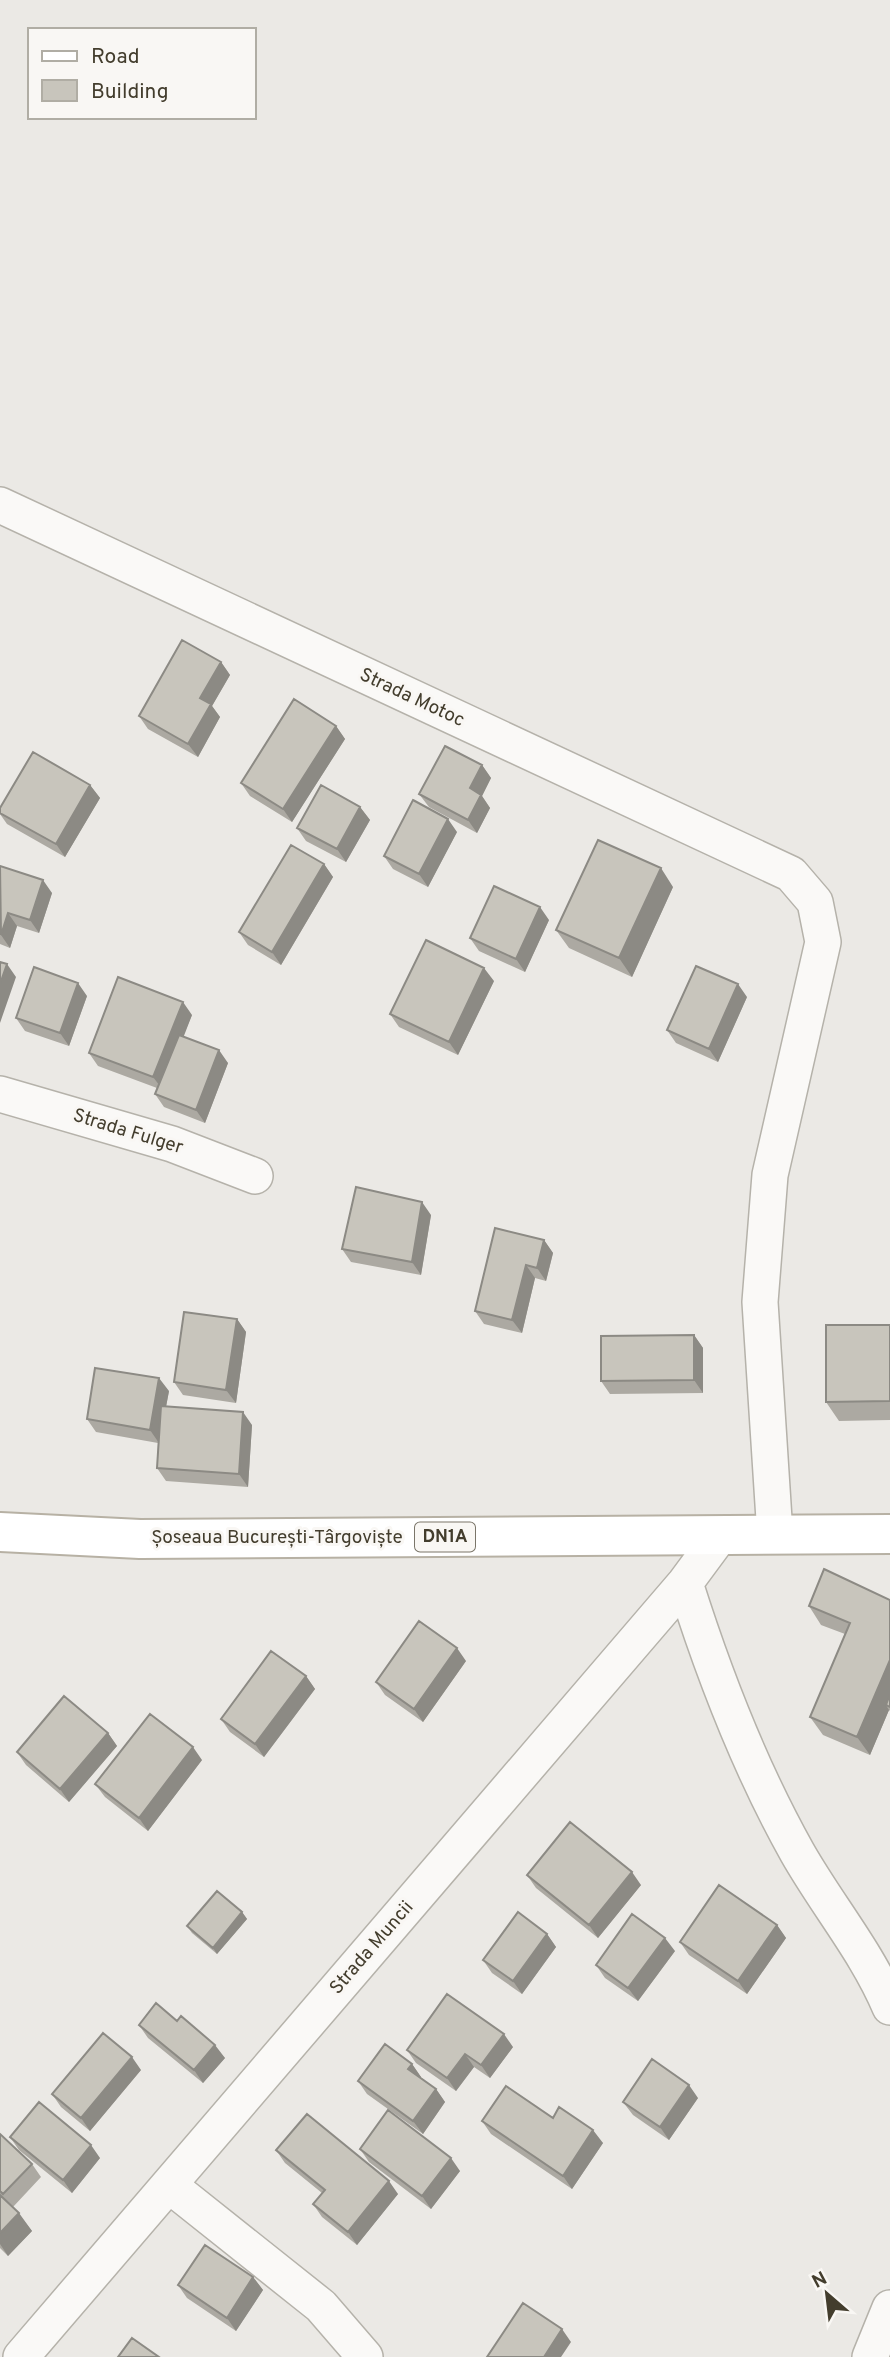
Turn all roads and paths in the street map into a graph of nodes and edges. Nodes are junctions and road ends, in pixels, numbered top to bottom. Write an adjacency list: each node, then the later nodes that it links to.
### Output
1 (0, 505): 6 (street, Strada Motoc)
2 (0, 1094): 3 (street, Strada Fulger)
3 (255, 1176)
4 (0, 1532): 7 (main road, Șoseaua București-Târgoviște / DN1A)
5 (890, 1534): 6 (main road, Șoseaua București-Târgoviște / DN1A)
6 (775, 1535): 7 (main road, Șoseaua București-Târgoviște / DN1A)
7 (719, 1536): 8 (street, Strada Muncii)
8 (685, 1583): 9 (street); 10 (street, Strada Muncii)
9 (890, 2007)
10 (169, 2185): 12 (street, Strada Muncii); 13 (street)
11 (890, 2308): 14 (street)
12 (21, 2357)
13 (365, 2357)
14 (870, 2357)

